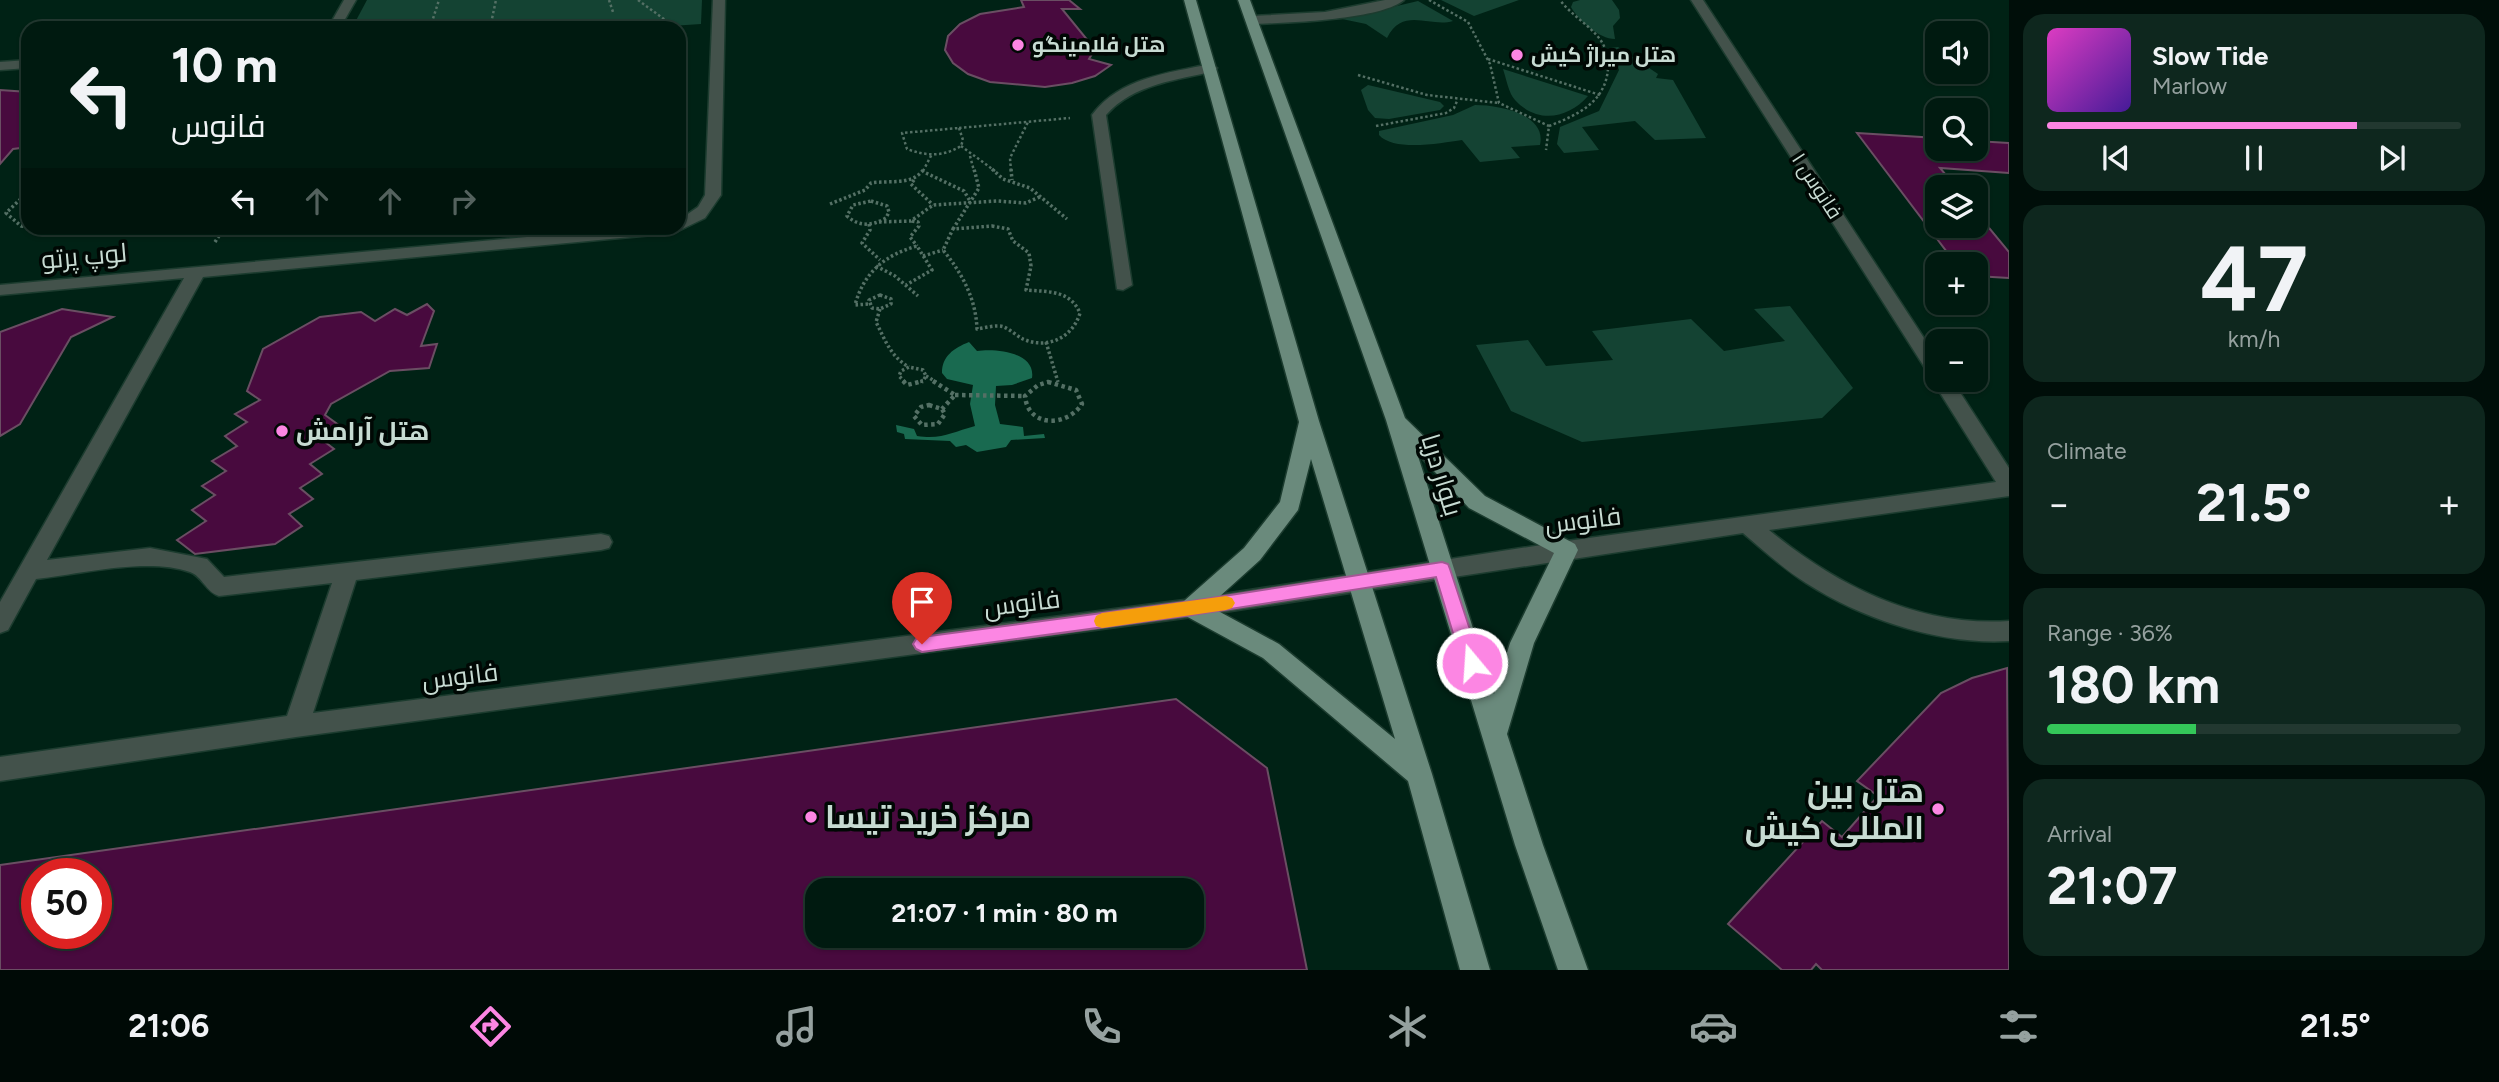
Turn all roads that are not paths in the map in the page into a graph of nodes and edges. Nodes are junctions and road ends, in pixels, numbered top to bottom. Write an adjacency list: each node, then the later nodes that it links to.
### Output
1 (350, 0): 7 (street)
2 (719, 0): 11 (street)
3 (1190, 0): 10 (main road)
4 (1398, 0): 6 (street)
5 (1697, 0): 16 (street, فانوس ۱)
6 (1248, 10): 18 (main road, بلوار دریا)
7 (338, 21)
8 (21, 64): 9 (street)
9 (0, 66)
10 (1210, 68): 14 (street); 19 (main road)
11 (686, 222)
12 (600, 235): 13 (street, لوپ پرتو)
13 (196, 273): 15 (street, لوپ پرتو); 25 (street)
14 (1123, 285)
15 (0, 290)
16 (1925, 353)
17 (1950, 392): 20 (street)
18 (1396, 420): 23 (main road); 24 (main road, بلوار دریا)
19 (1309, 421): 27 (main road); 28 (main road)
20 (2009, 486): 21 (street, فانوس)
21 (1748, 526): 23 (street, فانوس); 30 (street)
22 (601, 542): 26 (street)
23 (1566, 550): 24 (street, فانوس); 32 (main road)
24 (1442, 569): 27 (street, فانوس); 32 (main road, بلوار دریا)
25 (29, 571): 26 (street); 29 (street)
26 (347, 572): 31 (street)
27 (1359, 582): 28 (street, فانوس); 34 (main road)
28 (1192, 608): 31 (street, فانوس); 34 (main road)
29 (0, 623)
30 (2009, 631)
31 (296, 726): 33 (street, فانوس)
32 (1494, 734): 36 (main road, بلوار دریا)
33 (0, 769)
34 (1419, 774): 35 (main road)
35 (1475, 970)
36 (1573, 970)

